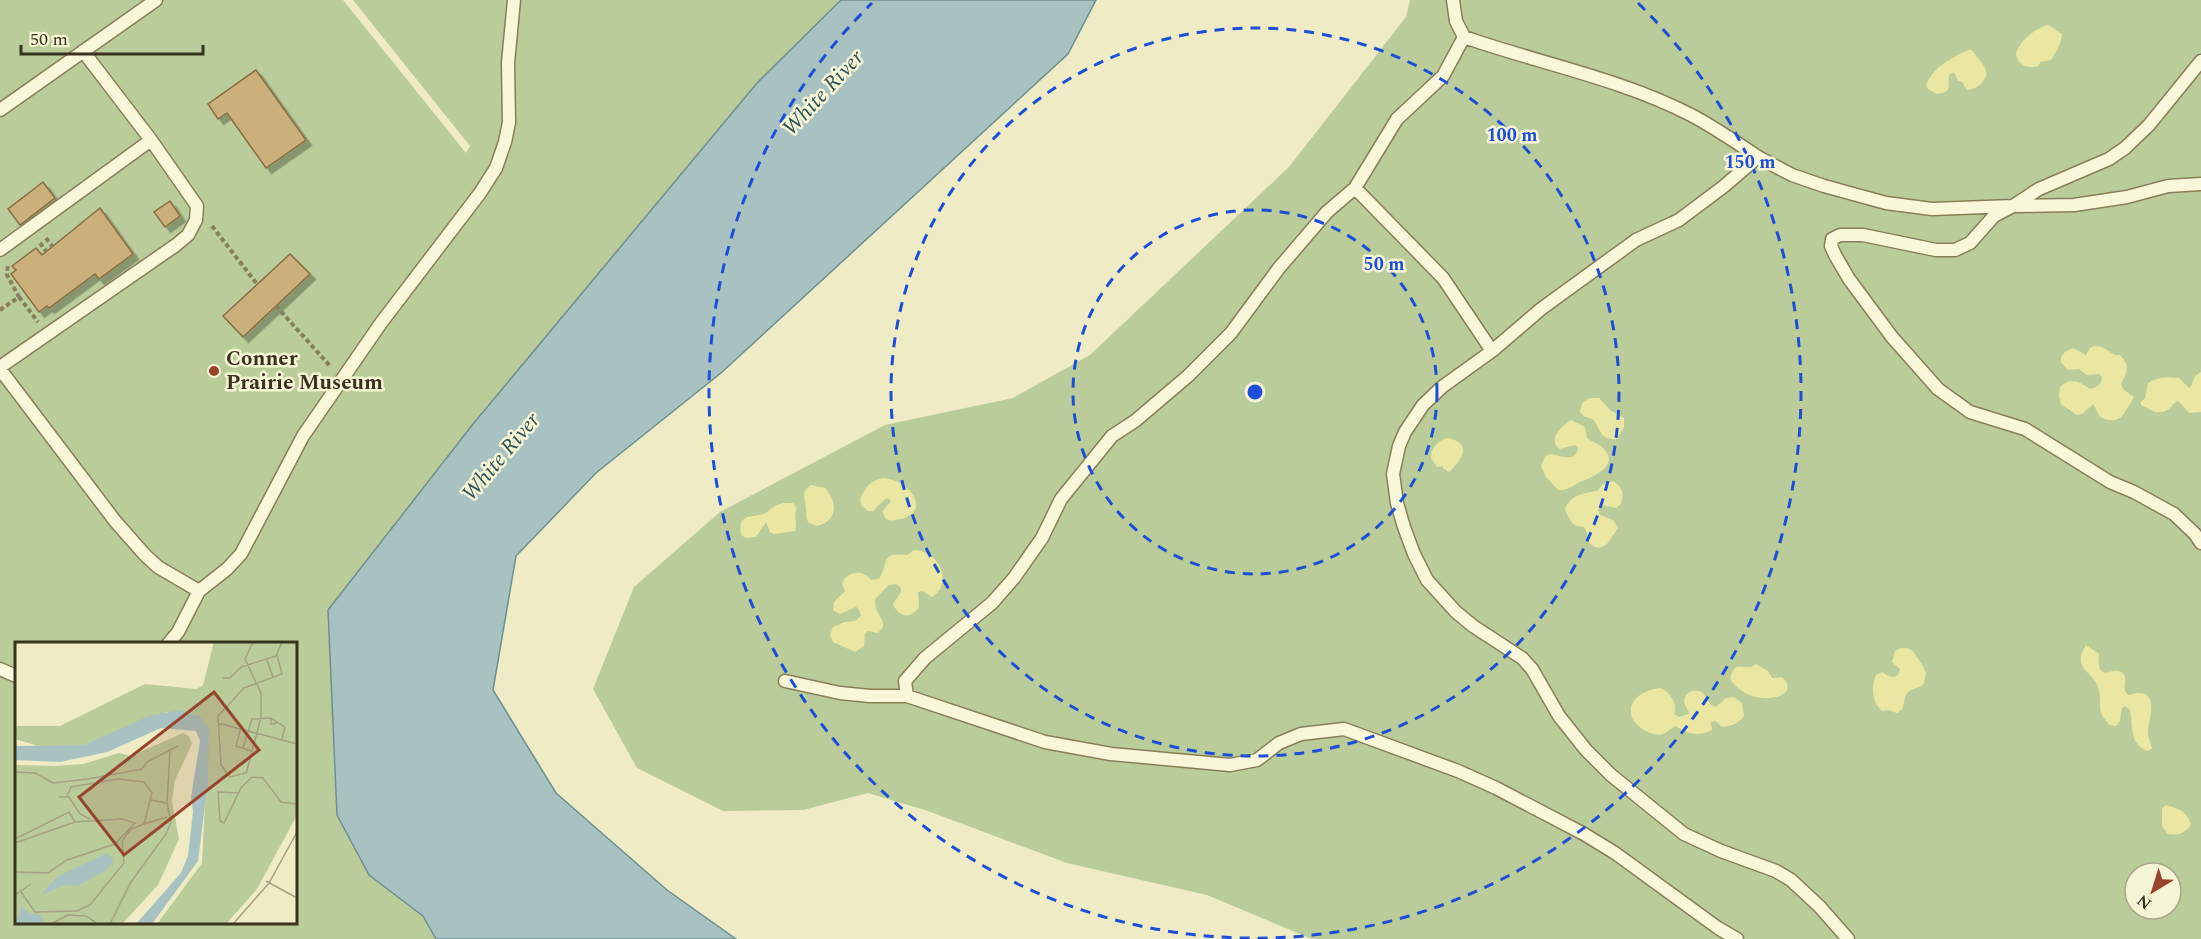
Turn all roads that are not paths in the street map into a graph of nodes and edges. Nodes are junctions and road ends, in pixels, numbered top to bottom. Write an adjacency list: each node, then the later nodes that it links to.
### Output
1 (156, 0): 5 (lane)
2 (514, 0): 17 (lane)
3 (1453, 0): 4 (lane)
4 (1464, 37): 9 (lane); 11 (lane)
5 (83, 51): 7 (lane); 8 (lane)
6 (2201, 60): 12 (lane)
7 (0, 110)
8 (151, 140): 13 (lane); 15 (lane)
9 (1758, 157): 12 (lane); 14 (lane)
10 (2201, 184): 12 (lane)
11 (1355, 188): 14 (lane); 22 (lane)
12 (2013, 206): 16 (lane)
13 (0, 250)
14 (1492, 351): 24 (lane)
15 (0, 368): 17 (lane)
16 (2201, 543)
17 (199, 591): 18 (lane)
18 (170, 642)
19 (0, 669): 20 (lane)
20 (15, 676)
21 (785, 681): 22 (lane)
22 (907, 696): 23 (lane)
23 (1737, 939)
24 (1848, 939)

